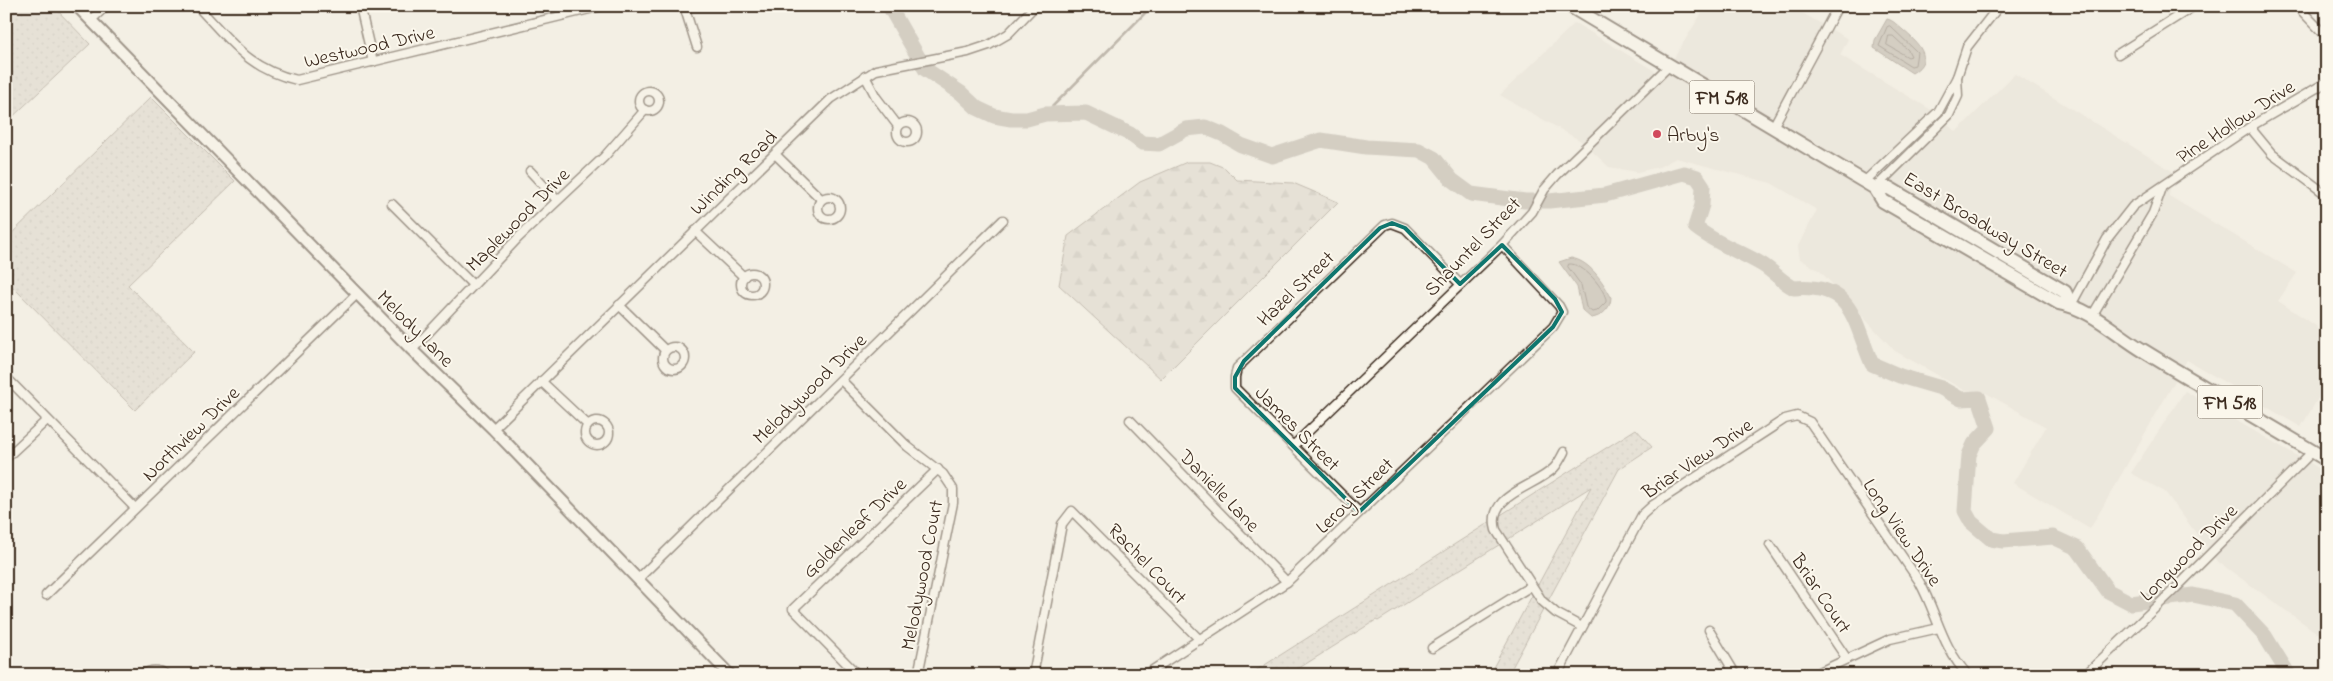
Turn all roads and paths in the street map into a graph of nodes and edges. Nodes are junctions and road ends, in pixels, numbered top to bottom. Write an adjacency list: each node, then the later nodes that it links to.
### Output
1 (77, 6): 13 (street, Melody Lane)
2 (106, 6): 13 (street)
3 (197, 6): 17 (street, Westwood Drive)
4 (360, 6): 17 (street)
5 (602, 6): 17 (street, Westwood Drive)
6 (684, 6): 15 (street)
7 (1035, 6): 19 (street, Winding Road)
8 (1570, 6): 18 (main road, East Broadway Street / FM 518)
9 (1838, 6): 25 (street)
10 (2194, 6): 16 (street)
11 (2297, 6): 14 (street)
12 (1994, 8): 20 (street)
13 (91, 20): 42 (street, Melody Lane)
14 (2327, 37)
15 (697, 47)
16 (2118, 54)
17 (373, 62)
18 (1670, 65): 25 (main road, East Broadway Street / FM 518); 37 (street, Shauntel Street)
19 (865, 76): 24 (street); 26 (street, Winding Road)
20 (1957, 77): 28 (street); 28 (street)
21 (2327, 82): 23 (street, Pine Hollow Drive)
22 (645, 110): 32 (street, Maplewood Drive)
23 (2253, 125): 29 (street, Pine Hollow Drive); 30 (street)
24 (898, 126)
25 (1773, 127): 28 (main road, East Broadway Street / FM 518)
26 (775, 154): 31 (street); 36 (street, Winding Road)
27 (530, 171): 32 (street)
28 (1870, 185): 35 (main road, East Broadway Street / FM 518); 38 (main road, East Broadway Street / FM 518)
29 (2162, 188): 44 (street, Pine Hollow Drive); 45 (street, Pine Hollow Drive)
30 (2327, 195)
31 (821, 199)
32 (557, 200): 41 (street, Maplewood Drive)
33 (392, 204): 41 (street)
34 (1003, 220): 49 (street, Melodywood Drive)
35 (1930, 229): 38 (main road); 44 (main road, East Broadway Street / FM 518)
36 (696, 232): 39 (street); 43 (street, Winding Road)
37 (1502, 245): 40 (street, Shauntel Street); 64 (street, Leroy Street)
38 (2005, 256): 44 (main road, East Broadway Street / FM 518)
39 (744, 277)
40 (1460, 284): 51 (street, Hazel Street); 57 (street, Shauntel Street)
41 (474, 285): 46 (street, Maplewood Drive)
42 (357, 294): 46 (street, Melody Lane); 63 (street, Northview Drive)
43 (620, 305): 47 (street); 50 (street, Winding Road)
44 (2071, 305): 45 (main road, East Broadway Street / FM 518)
45 (2092, 316): 59 (main road, East Broadway Street / FM 518)
46 (412, 350): 56 (street, Melody Lane)
47 (665, 350)
48 (6, 378): 53 (street)
49 (841, 380): 62 (street, Melodywood Court); 66 (street, Melodywood Drive)
50 (542, 381): 55 (street); 56 (street, Winding Road)
51 (1235, 388): 57 (street, James Street)
52 (1797, 416): 70 (street, Briar View Drive); 71 (street, Long View Drive)
53 (48, 420): 60 (street); 63 (street)
54 (1130, 420): 67 (street, Danielle Lane)
55 (588, 425)
56 (493, 429): 66 (street, Melody Lane)
57 (1293, 446): 64 (street, James Street)
58 (1564, 452): 68 (street)
59 (2313, 452): 61 (main road, FM 518); 87 (street, Longwood Drive)
60 (6, 458)
61 (2327, 460)
62 (938, 469): 79 (street, Goldenleaf Drive); 80 (street, Melodywood Court)
63 (135, 508): 69 (street, Northview Drive)
64 (1359, 512): 67 (street, Leroy Street)
65 (1770, 545): 75 (street, Briar Court)
66 (638, 579): 78 (street, Melody Lane)
67 (1287, 582): 73 (street, Leroy Street)
68 (1531, 586): 70 (street); 74 (street)
69 (46, 595)
70 (1582, 627): 83 (street, Briar View Drive)
71 (1938, 628): 75 (street); 86 (street, Long View Drive)
72 (1709, 630): 84 (street)
73 (1200, 640): 81 (street, Rachel Court); 82 (street, Leroy Street)
74 (1432, 648)
75 (1847, 659): 85 (street)
76 (142, 675): 77 (street)
77 (166, 675)
78 (730, 675)
79 (858, 675)
80 (918, 675)
81 (1033, 675)
82 (1145, 675)
83 (1557, 675)
84 (1736, 675)
85 (1813, 675)
86 (1968, 675)
87 (2085, 675)

